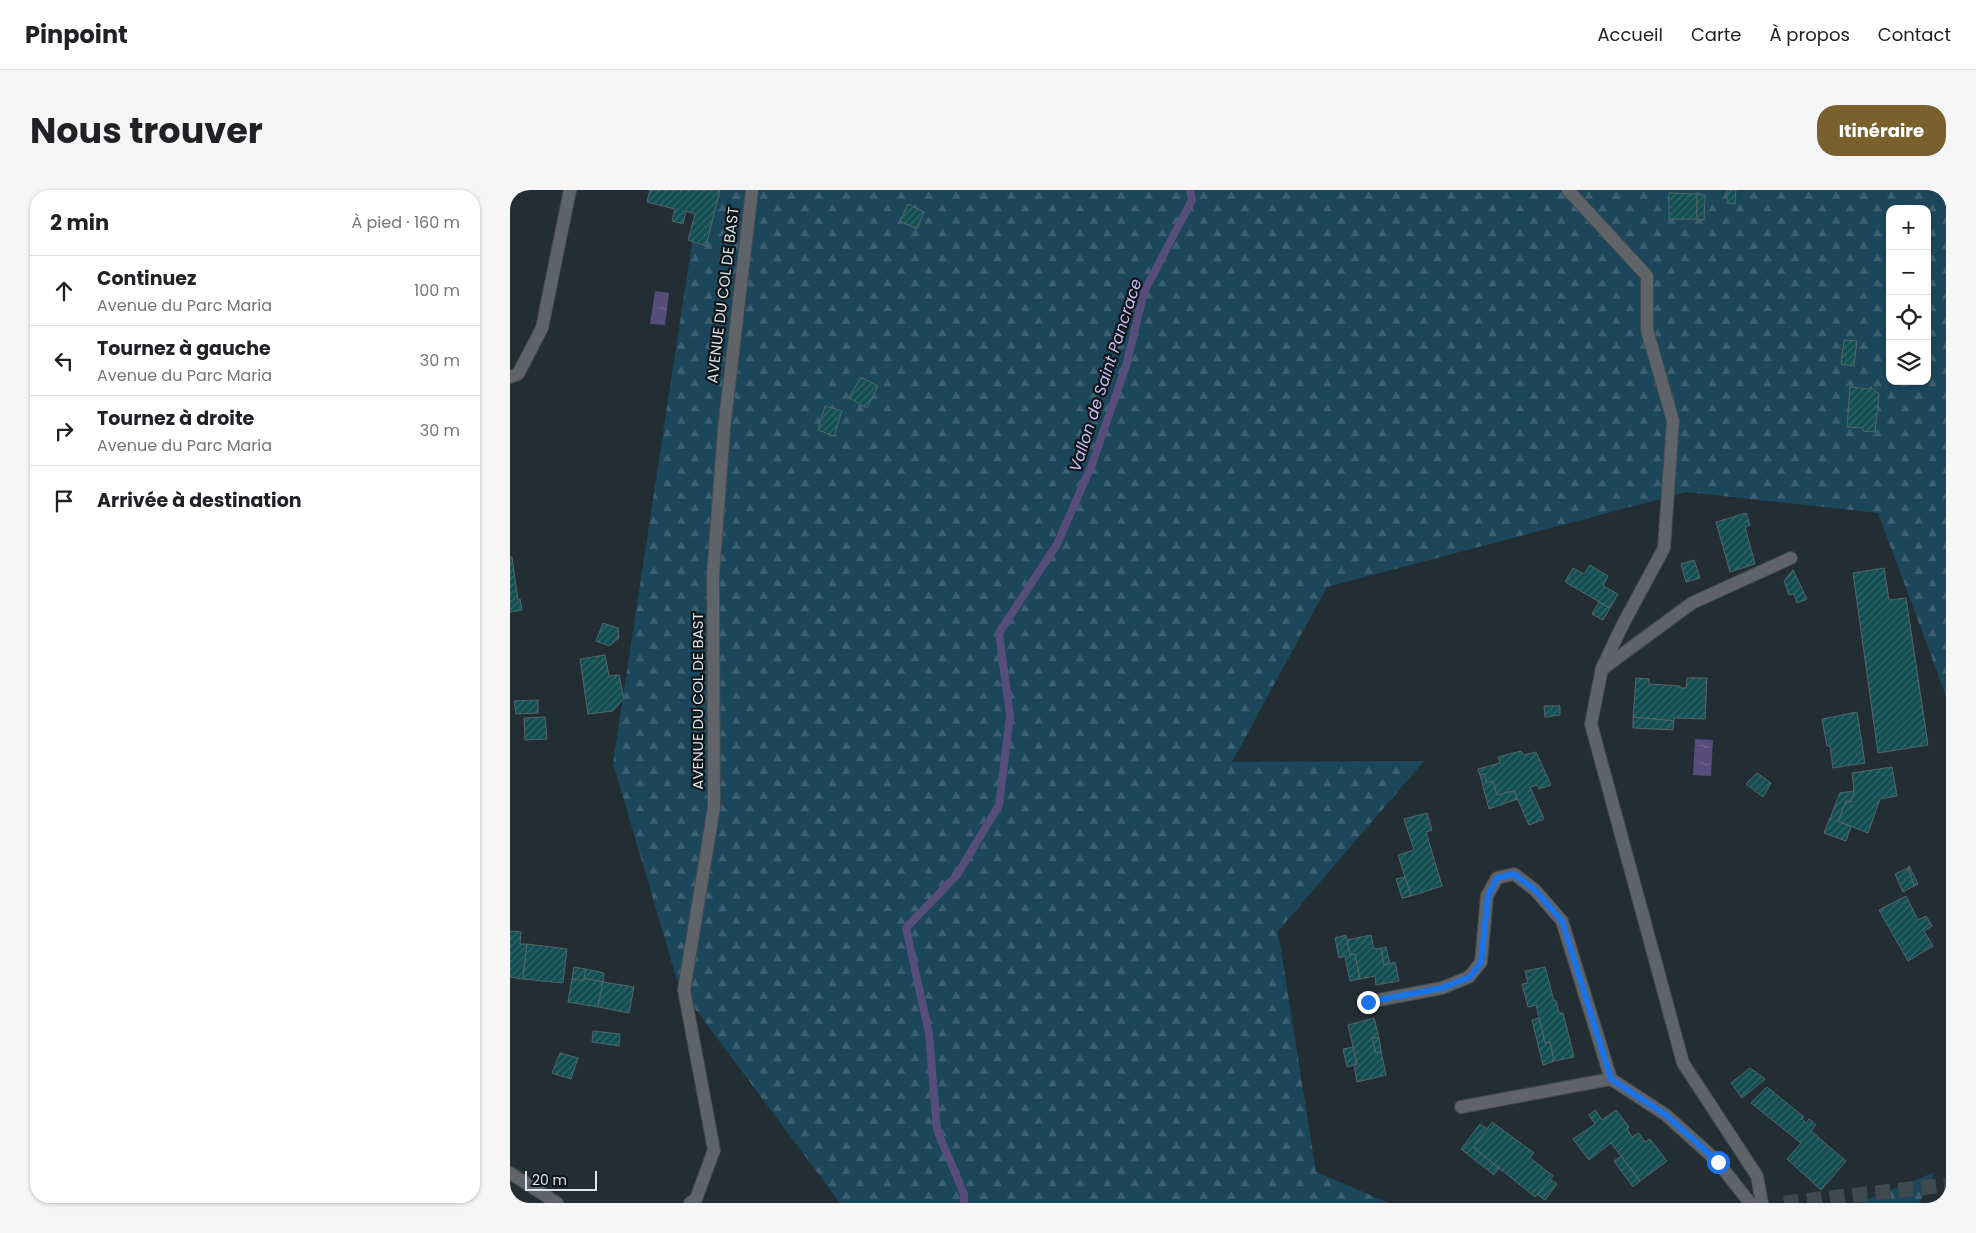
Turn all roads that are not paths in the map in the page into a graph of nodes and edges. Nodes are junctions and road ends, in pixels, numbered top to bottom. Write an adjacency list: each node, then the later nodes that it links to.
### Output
1 (570, 190): 4 (street)
2 (752, 190): 12 (street, AVENUE DU COL DE BAST)
3 (1568, 190): 6 (street)
4 (510, 377)
5 (1791, 558): 6 (street)
6 (1602, 668): 14 (street)
7 (1368, 1002): 8 (street)
8 (1611, 1079): 9 (street); 13 (street)
9 (1461, 1107)
10 (510, 1173): 11 (street)
11 (557, 1203)
12 (690, 1203)
13 (1750, 1203)
14 (1762, 1203)

